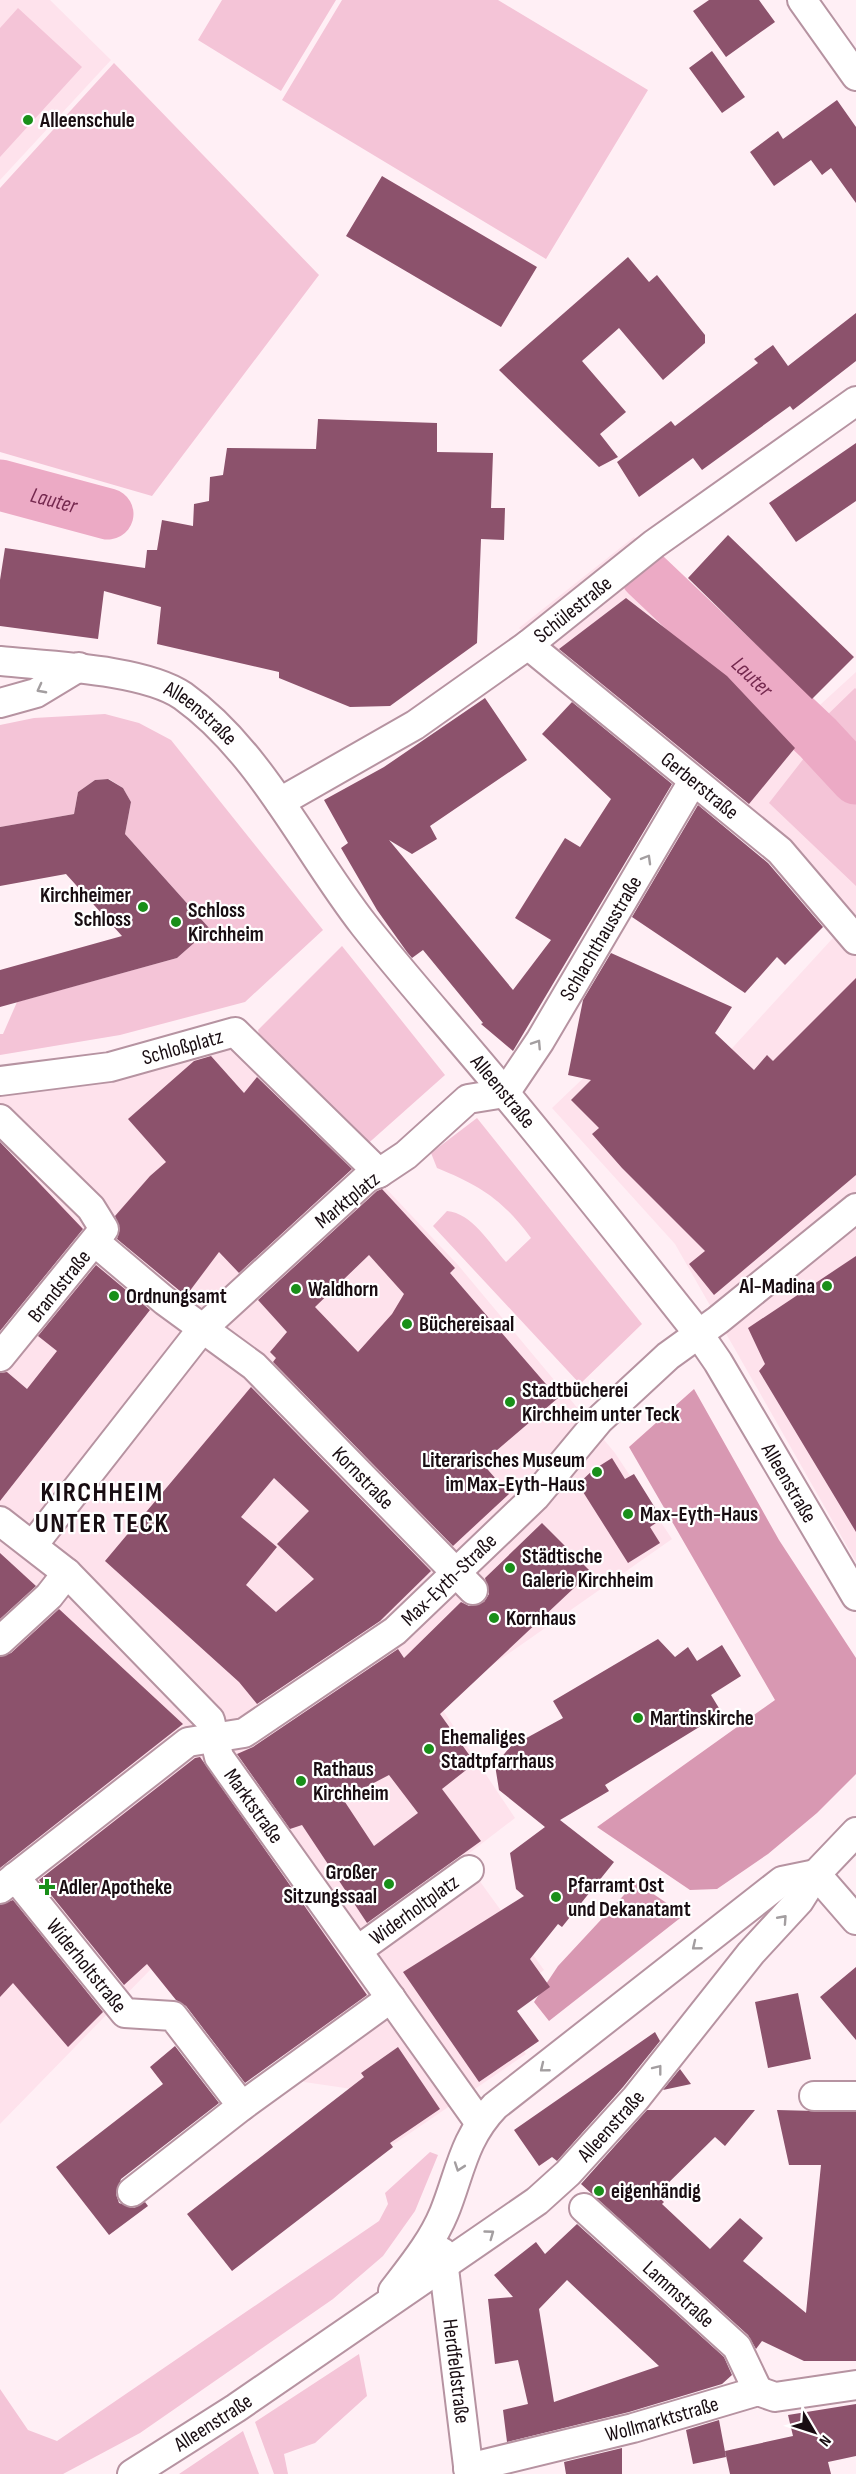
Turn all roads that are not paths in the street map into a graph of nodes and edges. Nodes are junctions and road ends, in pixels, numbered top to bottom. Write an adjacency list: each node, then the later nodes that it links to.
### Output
1 (802, 0): 2 (street)
2 (856, 76)
3 (856, 401): 4 (street, Schülestraße)
4 (528, 645): 8 (street, Gerberstraße); 9 (street, Schülestraße)
5 (0, 661): 6 (street, Alleenstraße)
6 (79, 667): 7 (street, one-way to 7); 9 (street, Alleenstraße)
7 (0, 703)
8 (693, 781): 10 (street, Gerberstraße); 12 (street, Schlachthausstraße, one-way to 8)
9 (280, 802): 12 (street, Alleenstraße)
10 (856, 940)
11 (0, 1081): 14 (street, Schloßplatz)
12 (505, 1093): 14 (street, Marktplatz); 18 (street, Alleenstraße)
13 (0, 1119): 16 (street)
14 (379, 1173): 17 (street, Marktplatz)
15 (856, 1208): 18 (street, Max-Eyth-Straße)
16 (95, 1242): 17 (street); 19 (street, Brandstraße)
17 (202, 1329): 21 (street, Marktplatz); 23 (street, Kornstraße)
18 (698, 1333): 23 (street, Max-Eyth-Straße); 24 (street, Alleenstraße)
19 (0, 1357)
20 (0, 1521): 21 (street, Marktstraße)
21 (35, 1547): 22 (street, Marktstraße)
22 (67, 1573): 25 (street); 26 (street, Marktstraße)
23 (464, 1581): 26 (street, Max-Eyth-Straße)
24 (854, 1589)
25 (0, 1641)
26 (214, 1738): 30 (street, Max-Eyth-Straße); 33 (street, Marktstraße)
27 (856, 1832): 29 (street, Alleenstraße)
28 (469, 1870): 33 (street, Widerholtplatz)
29 (816, 1874): 31 (street); 32 (street, Alleenstraße); 34 (street, Alleenstraße, one-way to 29)
30 (7, 1883): 38 (street, Widerholtstraße)
31 (856, 1920)
32 (722, 1926): 34 (street); 39 (street, Alleenstraße, one-way to 39)
33 (358, 1950): 35 (street, Marktstraße)
34 (751, 1953): 43 (street, Alleenstraße, one-way to 34)
35 (390, 1998): 38 (street); 39 (street, Marktstraße)
36 (814, 2096): 37 (street)
37 (856, 2096)
38 (242, 2106): 40 (street)
39 (479, 2122): 42 (street, Alleenstraße, one-way to 42)
40 (132, 2192)
41 (585, 2208): 46 (street, Lammstraße)
42 (444, 2214): 43 (street, Alleenstraße); 44 (street, Alleenstraße)
43 (443, 2268): 44 (street, Alleenstraße); 47 (street, Herdfeldstraße)
44 (381, 2307): 48 (street, Alleenstraße)
45 (856, 2385): 46 (street, Wollmarktstraße)
46 (758, 2391): 47 (street, Wollmarktstraße)
47 (468, 2471)
48 (132, 2474)

